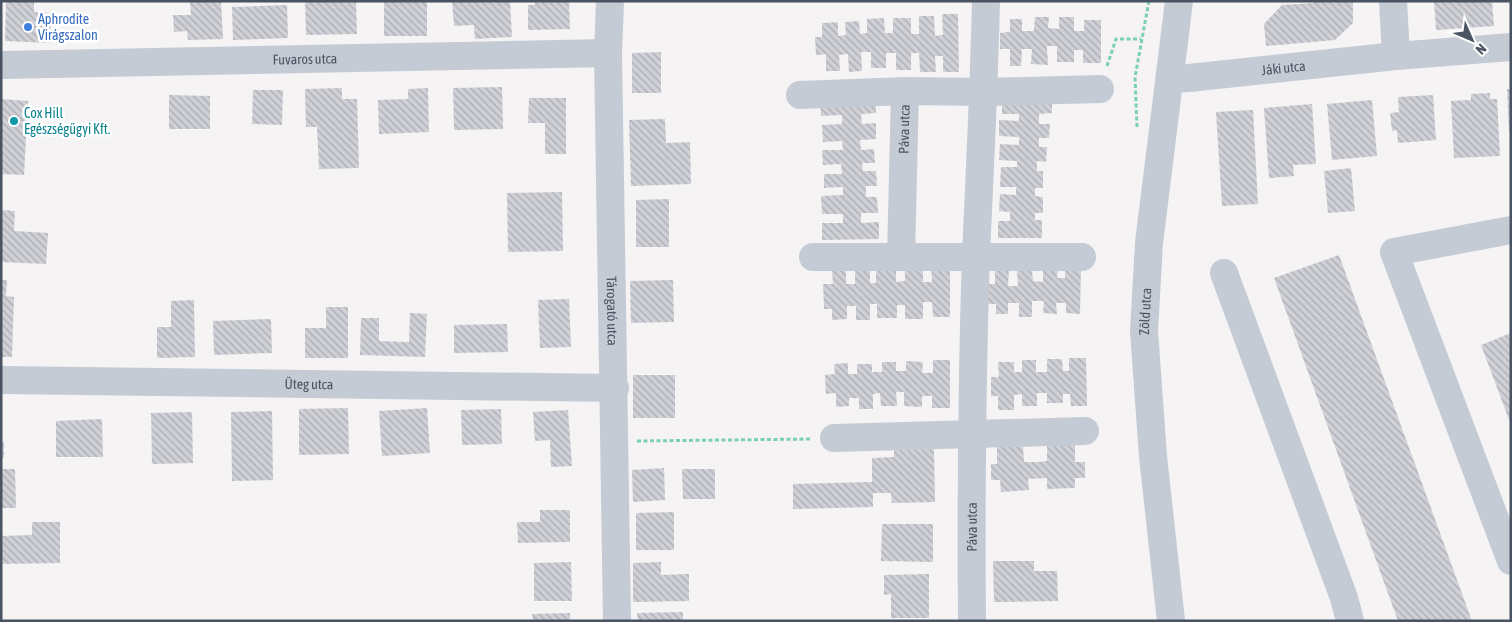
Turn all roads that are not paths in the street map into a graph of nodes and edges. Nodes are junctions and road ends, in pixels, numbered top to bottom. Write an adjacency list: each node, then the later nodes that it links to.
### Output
1 (610, 1): 6 (street, Tárogató utca)
2 (986, 1): 12 (street, Páva utca)
3 (1179, 1): 9 (street, Zöld utca)
4 (1393, 1): 7 (street)
5 (1511, 47): 7 (street, Jáki utca)
6 (608, 53): 8 (street, Fuvaros utca); 21 (street, Tárogató utca)
7 (1396, 56): 9 (street, Jáki utca)
8 (1, 65)
9 (1170, 79): 28 (street, Zöld utca)
10 (1100, 89): 12 (street, Páva utca)
11 (905, 91): 12 (street, Páva utca); 13 (street, Páva utca); 17 (street, Páva utca)
12 (984, 92): 15 (street, Páva utca)
13 (800, 95)
14 (1511, 230): 25 (street)
15 (976, 256): 17 (street); 18 (street); 23 (street, Páva utca)
16 (813, 257): 17 (street)
17 (901, 257)
18 (1082, 257)
19 (1224, 274): 29 (street)
20 (1, 380): 21 (street, Üteg utca)
21 (615, 388): 26 (street, Tárogató utca)
22 (1085, 431): 23 (street)
23 (973, 435): 24 (street); 27 (street, Páva utca)
24 (834, 438)
25 (1511, 560)
26 (617, 621)
27 (972, 621)
28 (1171, 621)
29 (1350, 621)

